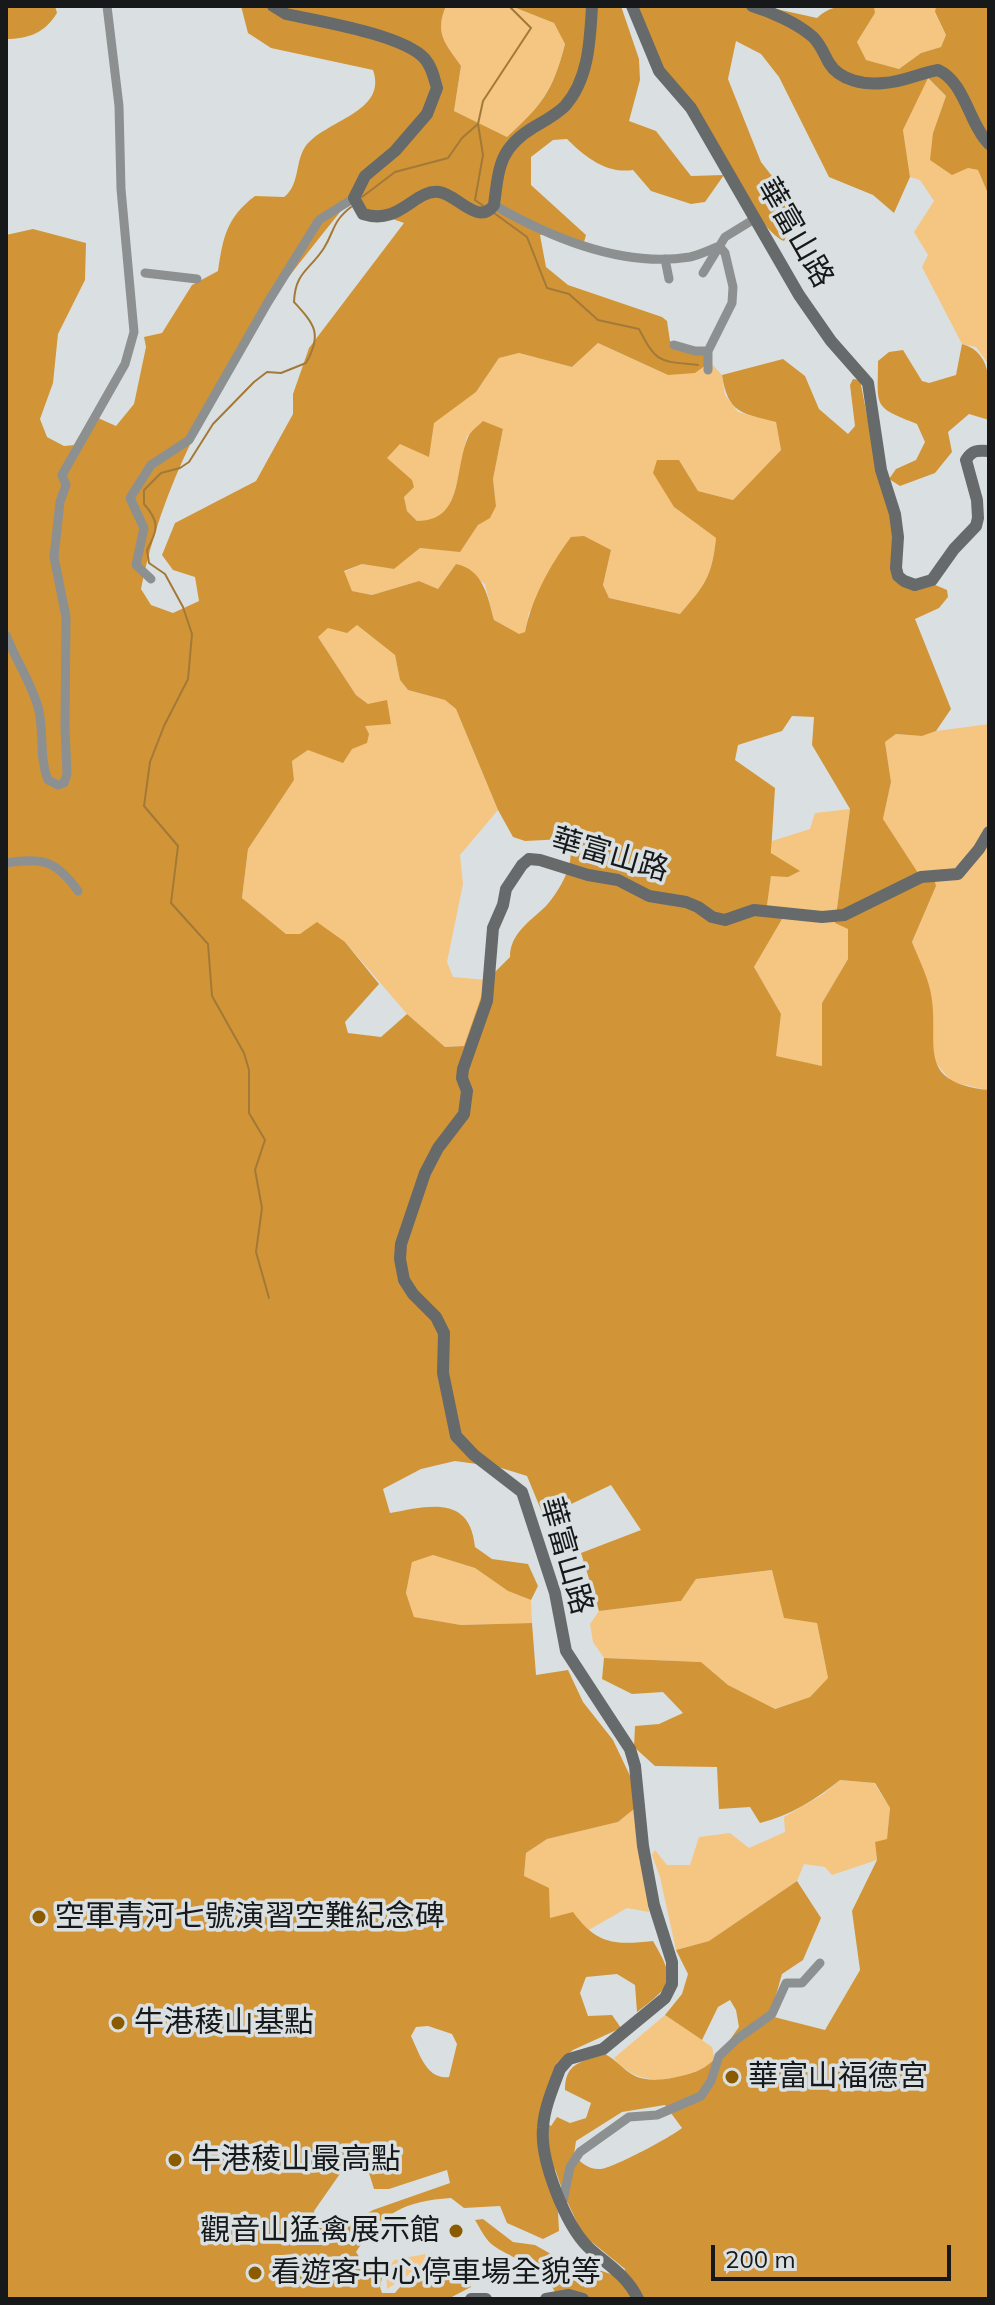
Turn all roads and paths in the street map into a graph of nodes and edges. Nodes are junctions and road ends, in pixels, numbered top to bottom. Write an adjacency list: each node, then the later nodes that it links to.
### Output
1 (107, 6): 21 (street)
2 (273, 6): 7 (street)
3 (592, 6): 8 (street)
4 (632, 6): 9 (street, 華富山路)
5 (752, 6): 6 (street)
6 (989, 144)
7 (354, 198): 8 (street); 20 (street)
8 (492, 208): 11 (street)
9 (756, 218): 10 (street); 19 (street, 華富山路)
10 (719, 246): 11 (street); 13 (street); 17 (street)
11 (665, 259): 15 (street)
12 (145, 273): 14 (street)
13 (703, 273)
14 (197, 279)
15 (669, 279)
16 (674, 345): 17 (street)
17 (708, 351): 18 (street)
18 (708, 370)
19 (989, 451)
20 (151, 579)
21 (6, 635)
22 (989, 832): 26 (street, 華富山路)
23 (6, 863): 24 (street)
24 (78, 891)
25 (820, 1963): 26 (street)
26 (562, 2206): 31 (street, 華富山路)
27 (471, 2299): 28 (street)
28 (486, 2299)
29 (546, 2299): 30 (street)
30 (583, 2299)
31 (638, 2299)

